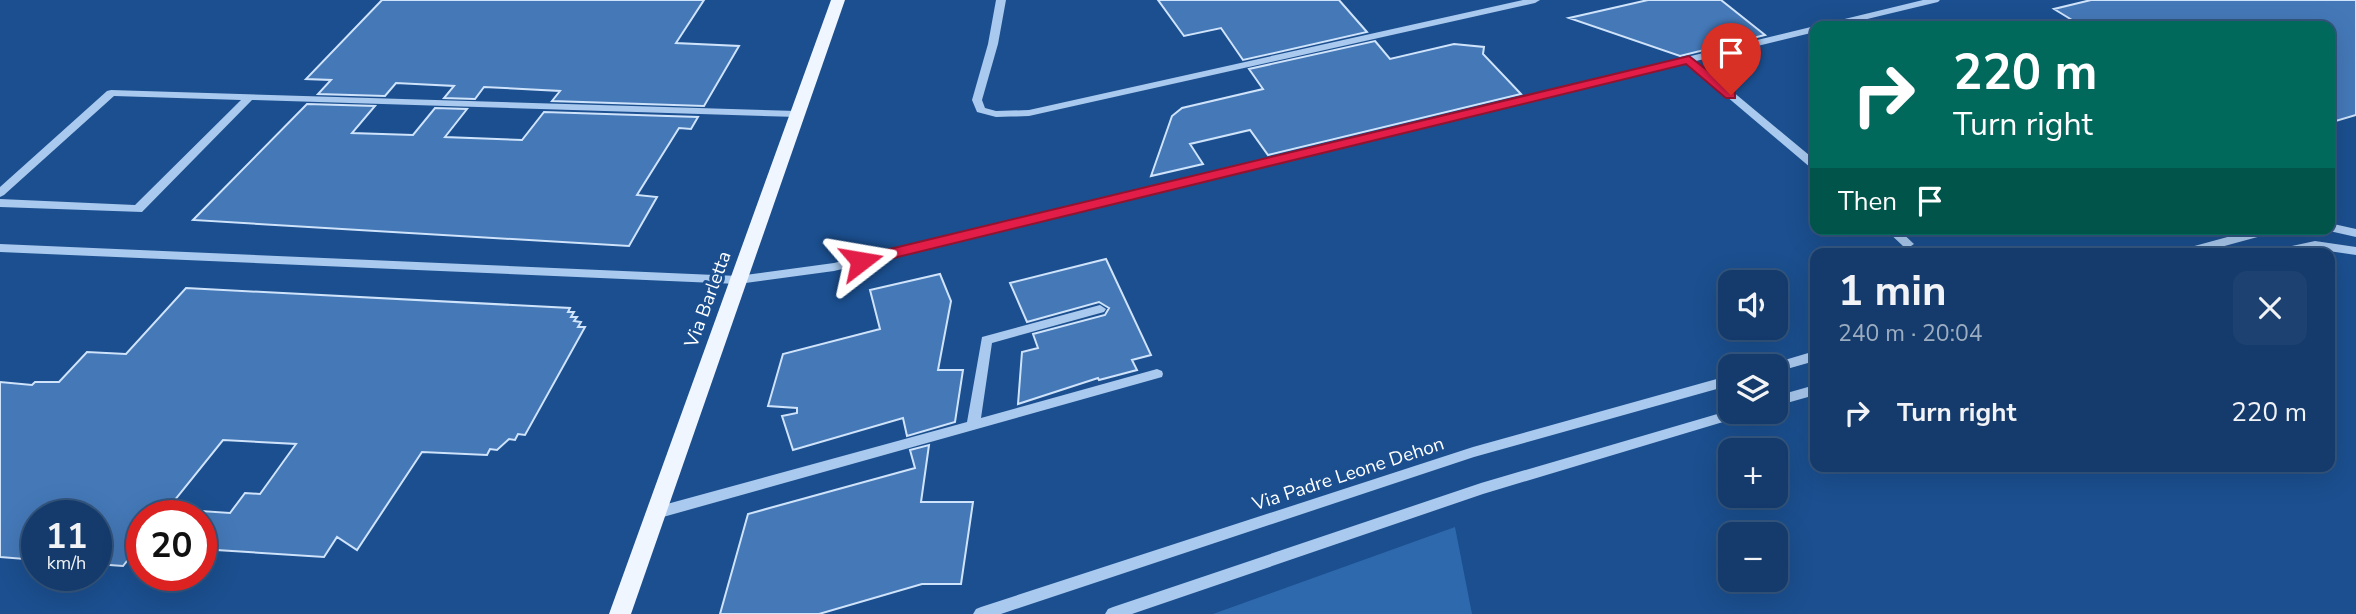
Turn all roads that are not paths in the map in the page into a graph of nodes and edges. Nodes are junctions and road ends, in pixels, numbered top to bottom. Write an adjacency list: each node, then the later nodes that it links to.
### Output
1 (838, 0): 9 (main road, Via Barletta)
2 (1001, 0): 3 (street)
3 (1535, 0)
4 (1935, 0): 5 (street)
5 (1848, 21)
6 (1810, 30): 7 (street)
7 (1689, 60): 10 (street); 22 (street)
8 (250, 97): 9 (street); 11 (street); 12 (street)
9 (797, 114): 22 (main road, Via Barletta)
10 (1810, 162)
11 (0, 193)
12 (0, 203)
13 (2335, 229): 14 (street)
14 (2356, 233)
15 (1898, 235): 17 (street)
16 (2250, 235): 19 (street)
17 (1909, 244)
18 (0, 248): 22 (street)
19 (2202, 248)
20 (2301, 248): 21 (street)
21 (2356, 251)
22 (738, 280): 32 (main road, Via Barletta)
23 (1100, 309): 31 (street)
24 (1810, 357): 25 (street)
25 (1788, 364)
26 (1157, 374): 31 (street)
27 (1718, 384): 34 (street, Via Padre Leone Dehon)
28 (1810, 391): 29 (street)
29 (1788, 398)
30 (1718, 418): 35 (street)
31 (973, 425): 32 (street)
32 (656, 513): 33 (main road, Via Barletta)
33 (620, 614)
34 (981, 614)
35 (1113, 614)

